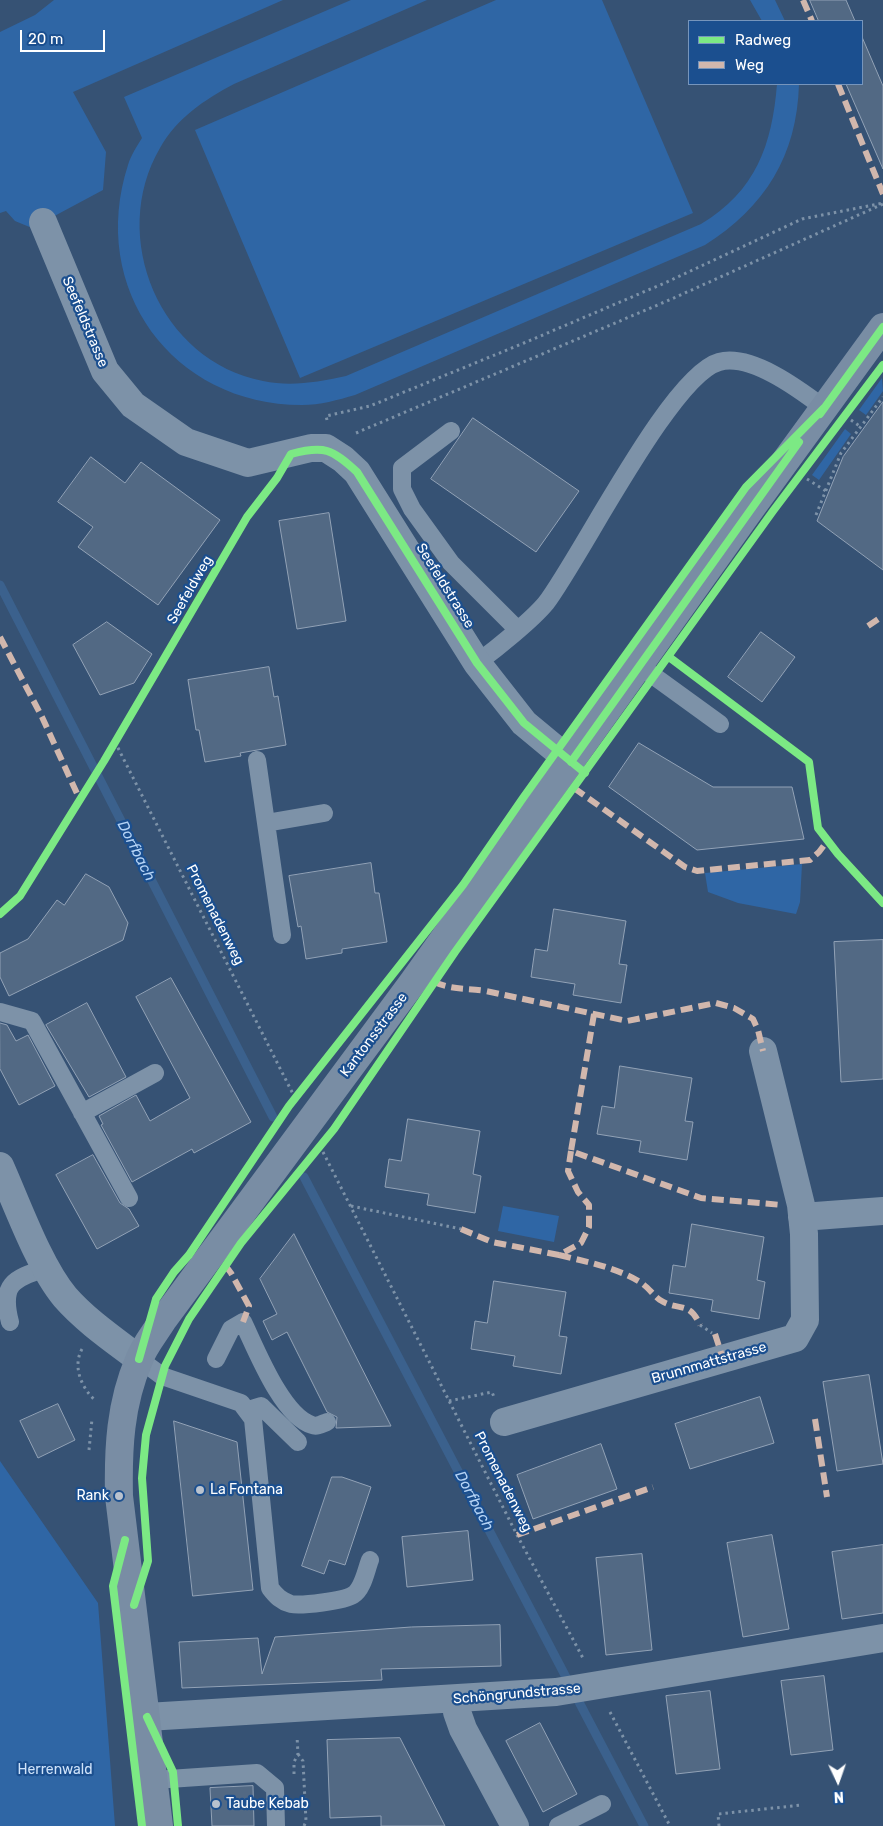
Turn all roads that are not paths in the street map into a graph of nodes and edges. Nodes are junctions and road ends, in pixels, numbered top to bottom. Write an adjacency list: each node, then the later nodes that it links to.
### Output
1 (43, 222): 6 (street, Seefeldstrasse)
2 (883, 327): 3 (main road, Kantonsstrasse)
3 (834, 412): 5 (lane); 7 (main road, Kantonsstrasse)
4 (451, 431): 5 (lane)
5 (517, 629): 6 (lane)
6 (477, 663): 10 (street, Seefeldstrasse)
7 (640, 666): 8 (lane); 10 (main road, Kantonsstrasse)
8 (720, 724)
9 (256, 760): 12 (lane)
10 (571, 762): 24 (main road, Kantonsstrasse)
11 (324, 813): 12 (lane)
12 (266, 822): 13 (lane)
13 (282, 935)
14 (0, 1012): 17 (lane)
15 (763, 1051): 21 (street, Brunnmattstrasse)
16 (155, 1073): 17 (lane)
17 (82, 1113): 19 (lane)
18 (0, 1166): 22 (street)
19 (129, 1198)
20 (883, 1212): 21 (street)
21 (802, 1217): 29 (street, Brunnmattstrasse)
22 (46, 1268): 23 (lane); 24 (street)
23 (10, 1322)
24 (139, 1359): 27 (lane); 34 (main road, Kantonsstrasse)
25 (216, 1359): 26 (lane)
26 (276, 1388): 27 (lane); 28 (lane)
27 (255, 1408): 30 (lane); 31 (lane)
28 (327, 1422)
29 (504, 1422)
30 (298, 1442)
31 (370, 1560)
32 (883, 1638): 33 (street, Schöngrundstrasse)
33 (456, 1699): 34 (street, Schöngrundstrasse); 39 (street)
34 (147, 1717): 35 (main road, Kantonsstrasse)
35 (154, 1780): 37 (main road, Kantonsstrasse); 38 (lane)
36 (602, 1804): 40 (lane)
37 (160, 1826)
38 (276, 1826)
39 (515, 1826)
40 (558, 1826)

